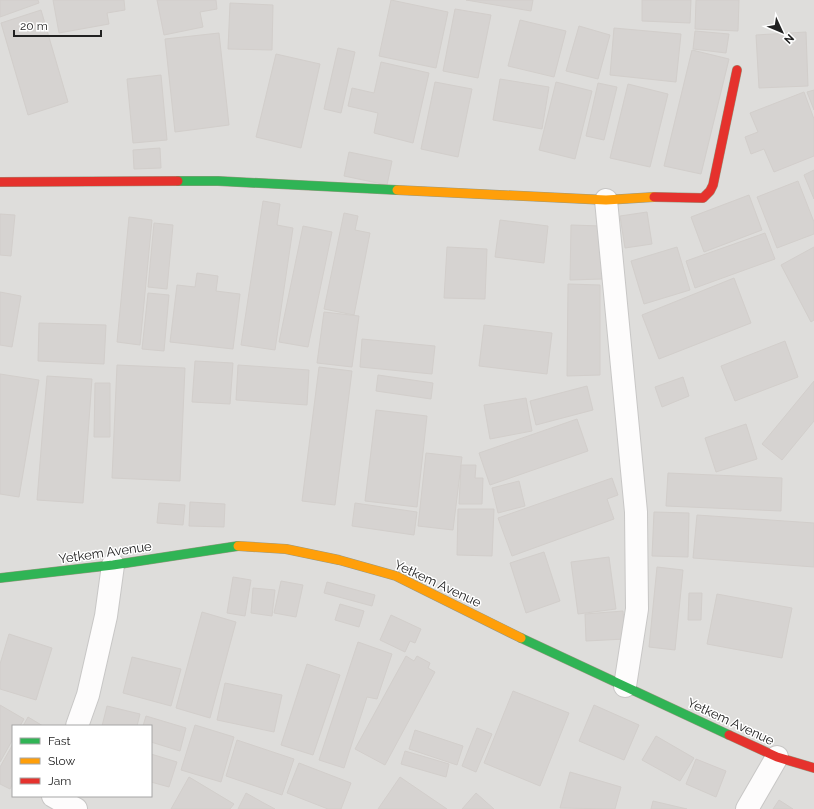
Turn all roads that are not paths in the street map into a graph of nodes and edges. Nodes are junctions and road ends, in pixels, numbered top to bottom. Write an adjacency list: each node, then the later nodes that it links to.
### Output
1 (737, 70): 3 (street)
2 (0, 182): 3 (street)
3 (606, 200): 6 (street)
4 (113, 564): 5 (street, Yetkem Avenue); 6 (street, Yetkem Avenue); 7 (street)
5 (0, 578)
6 (625, 686): 8 (street, Yetkem Avenue)
7 (77, 725)
8 (777, 757): 9 (street, Yetkem Avenue); 14 (street)
9 (814, 768)
10 (49, 797): 12 (street)
11 (55, 797): 13 (street)
12 (43, 809)
13 (76, 809)
14 (747, 809)

